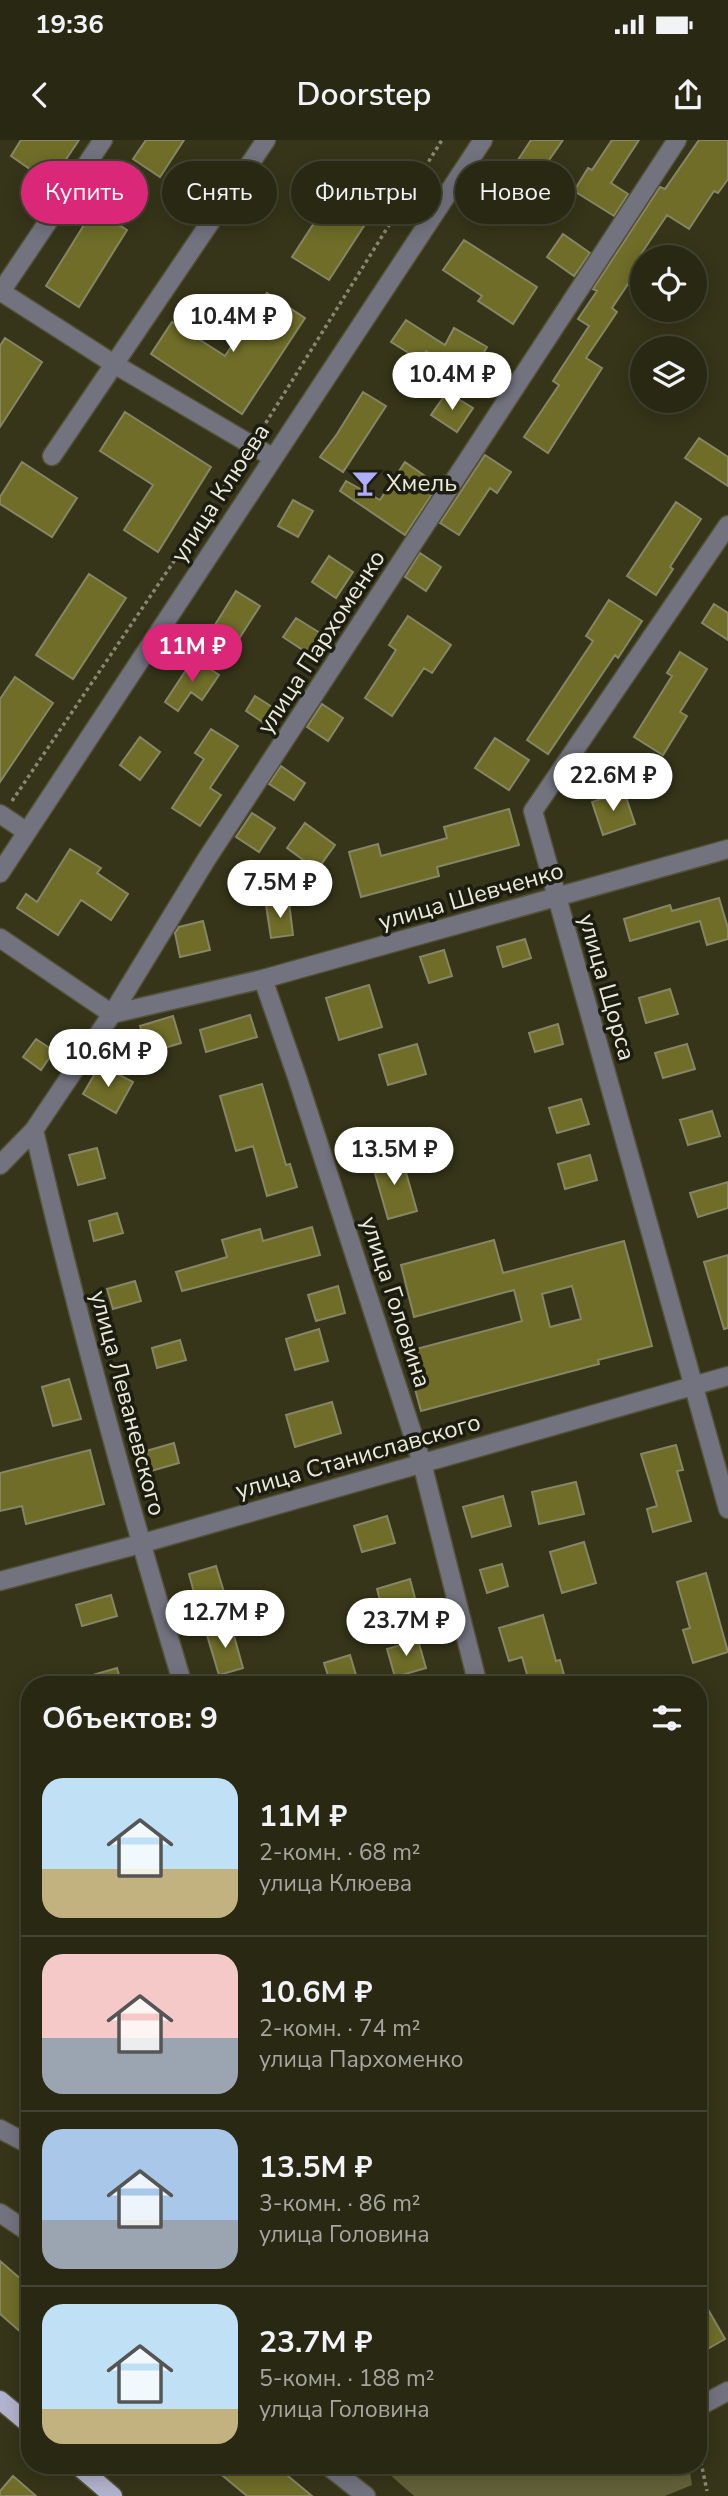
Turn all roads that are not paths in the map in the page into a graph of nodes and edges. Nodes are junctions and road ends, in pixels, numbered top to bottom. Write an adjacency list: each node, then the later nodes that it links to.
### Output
1 (103, 140): 5 (street)
2 (266, 140): 6 (street)
3 (483, 140): 8 (street, улица Клюева)
4 (677, 140): 17 (street, улица Пархоменко)
5 (0, 292): 6 (street)
6 (114, 364): 7 (street); 8 (street)
7 (52, 456)
8 (272, 457): 11 (street, улица Клюева)
9 (728, 525): 14 (street, улица Щорса)
10 (1, 815): 11 (street)
11 (27, 832): 13 (street, улица Клюева)
12 (728, 849): 14 (street, улица Шевченко)
13 (0, 873)
14 (556, 898): 16 (street, улица Шевченко); 21 (street, улица Щорса)
15 (0, 938): 17 (street)
16 (263, 979): 17 (street, улица Шевченко); 22 (street, улица Головина)
17 (112, 1014): 18 (street, улица Пархоменко)
18 (34, 1130): 19 (street, улица Пархоменко); 24 (street, улица Леваневского)
19 (0, 1165)
20 (728, 1376): 21 (street, улица Станиславского)
21 (692, 1385): 22 (street, улица Станиславского); 23 (street, улица Щорса)
22 (422, 1462): 24 (street, улица Станиславского); 27 (street, улица Головина)
23 (728, 1509)
24 (141, 1544): 25 (street, улица Станиславского); 26 (street, улица Леваневского)
25 (0, 1581)
26 (180, 1676)
27 (476, 1676)
28 (0, 2129): 29 (street)
29 (21, 2140)
30 (0, 2213): 31 (street)
31 (21, 2227)
32 (728, 2391): 34 (street)
33 (0, 2400): 35 (main road)
34 (707, 2402)
35 (21, 2418)
36 (87, 2474): 38 (main road)
37 (338, 2474): 39 (street)
38 (113, 2496)
39 (366, 2496)

